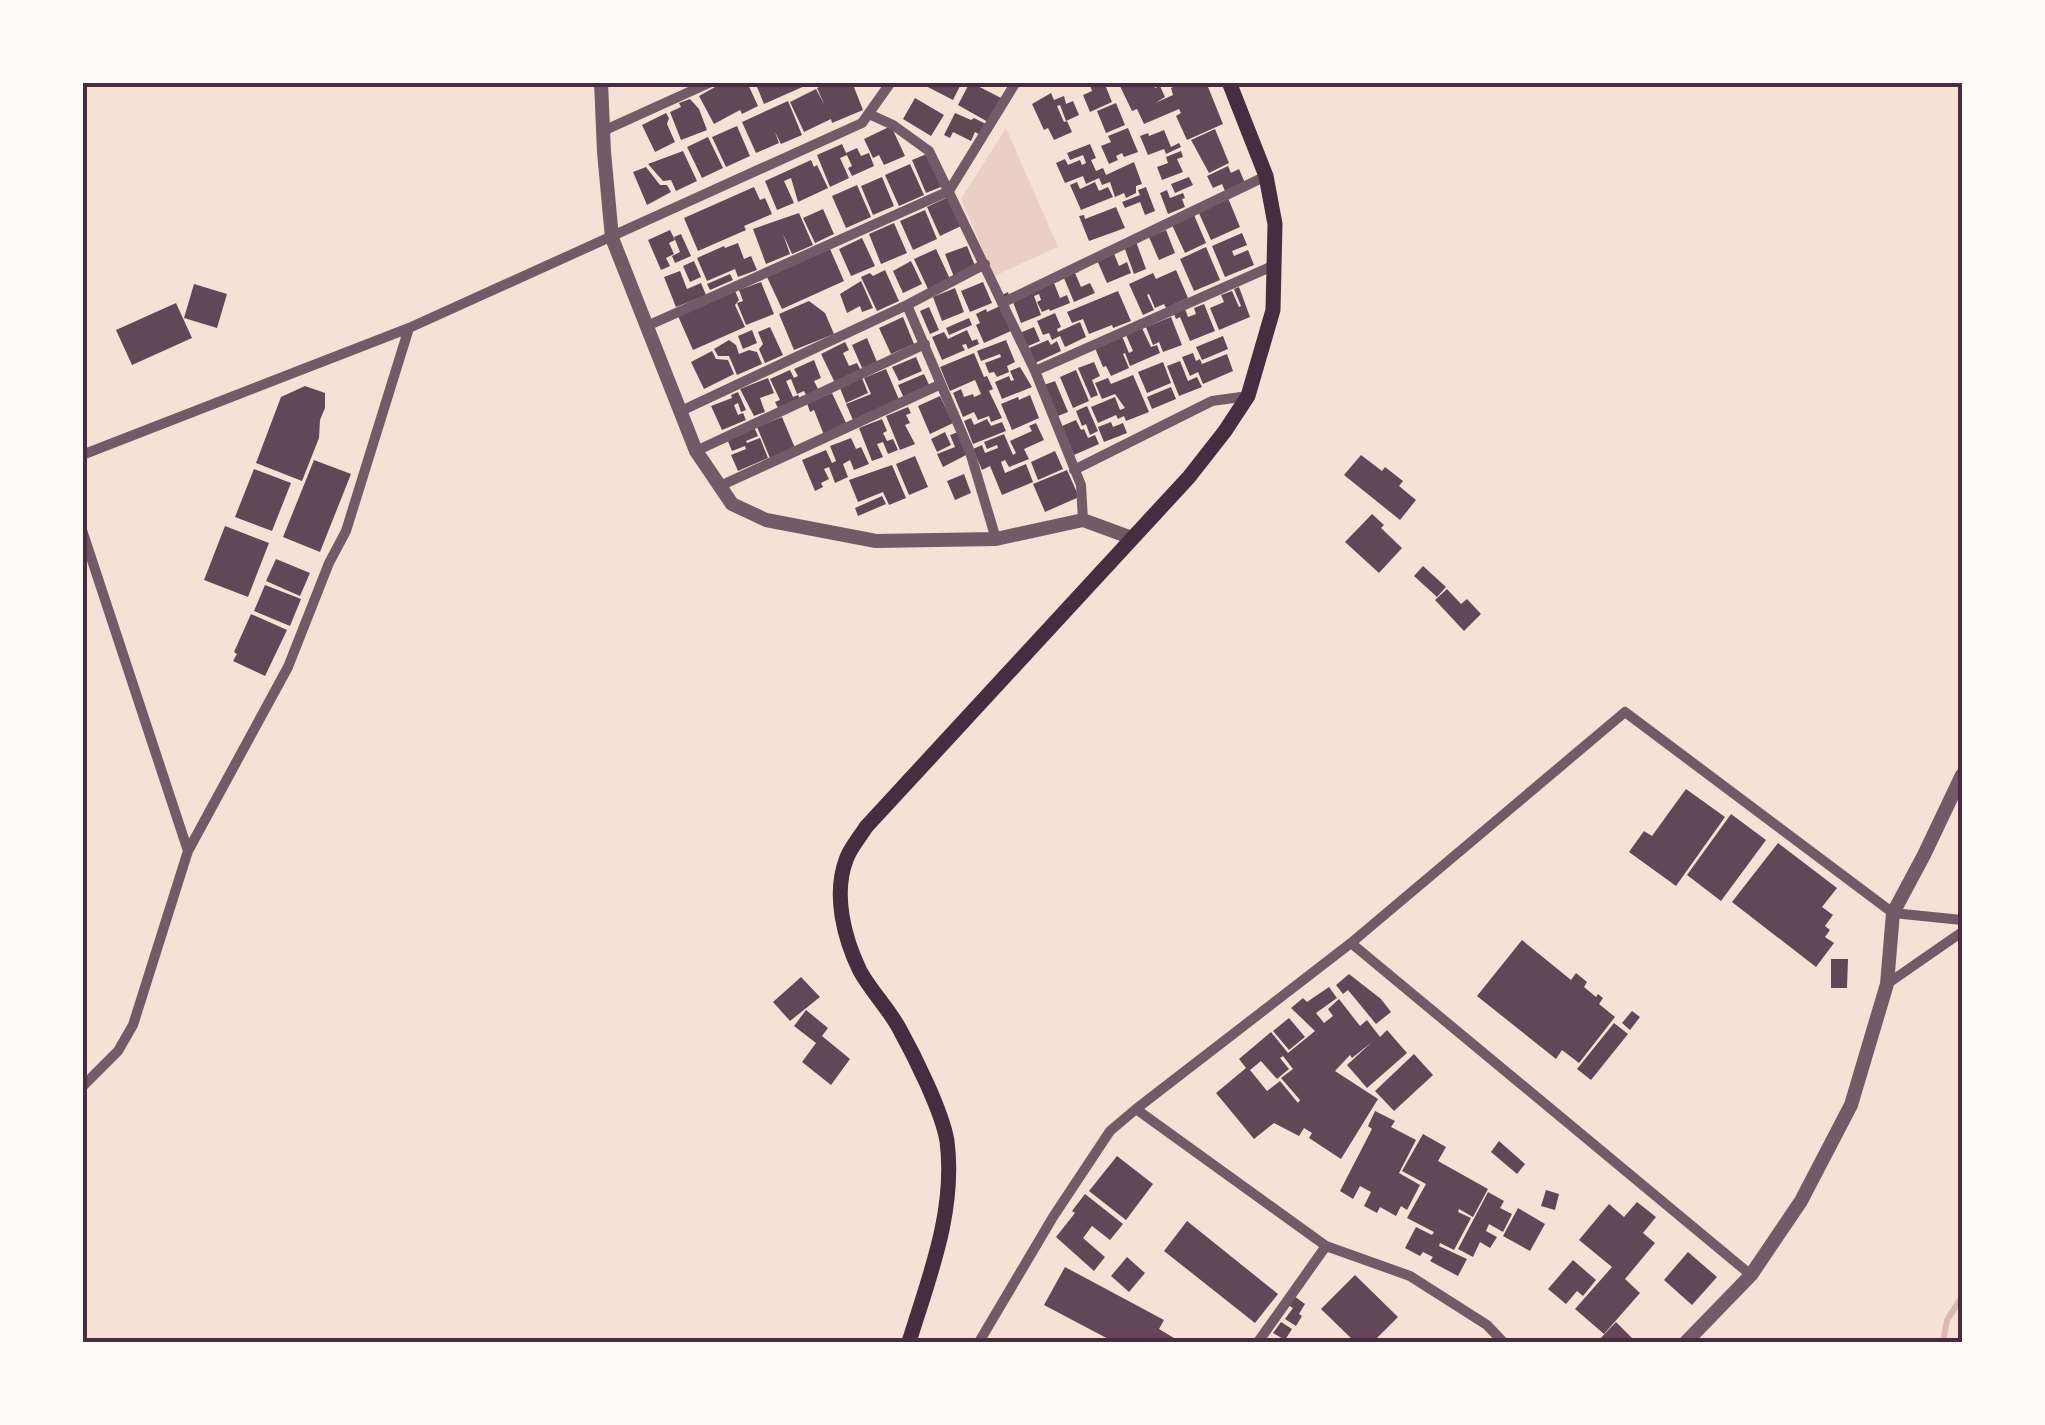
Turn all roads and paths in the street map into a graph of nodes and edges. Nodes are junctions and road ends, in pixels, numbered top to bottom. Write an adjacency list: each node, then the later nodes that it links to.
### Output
1 (601, 82): 7 (street)
2 (711, 82): 7 (street)
3 (890, 82): 6 (street)
4 (1016, 82): 9 (street)
5 (1230, 82): 8 (main road)
6 (869, 114): 9 (street); 10 (street)
7 (603, 131): 10 (street)
8 (1266, 176): 12 (main road); 13 (street)
9 (949, 191): 11 (street); 15 (street)
10 (612, 238): 15 (street); 16 (street)
11 (985, 264): 13 (street); 14 (street)
12 (1275, 265): 18 (street); 20 (main road)
13 (1002, 302): 18 (street)
14 (908, 305): 17 (street); 21 (street)
15 (647, 326): 21 (street)
16 (409, 328): 23 (street); 31 (street)
17 (924, 344): 19 (street); 22 (street)
18 (1035, 371): 24 (street)
19 (940, 385): 25 (street); 29 (street)
20 (1248, 396): 24 (street); 28 (main road)
21 (680, 411): 22 (street)
22 (696, 450): 25 (street)
23 (82, 455)
24 (1074, 470): 26 (street)
25 (720, 486): 29 (street)
26 (1083, 520): 28 (street); 29 (street)
27 (82, 530): 31 (street)
28 (1132, 538): 41 (main road)
29 (996, 539)
30 (1962, 775): 32 (street)
31 (188, 851): 37 (street)
32 (1893, 913): 33 (street); 35 (street); 36 (street)
33 (1962, 920)
34 (1962, 932): 36 (street)
35 (1351, 943): 38 (street); 40 (street)
36 (1887, 984): 40 (street)
37 (82, 1086)
38 (1136, 1109): 39 (street); 42 (street)
39 (1326, 1246): 43 (street); 44 (street)
40 (1751, 1275): 45 (street)
41 (910, 1342)
42 (979, 1342)
43 (1258, 1342)
44 (1504, 1342)
45 (1686, 1342)

